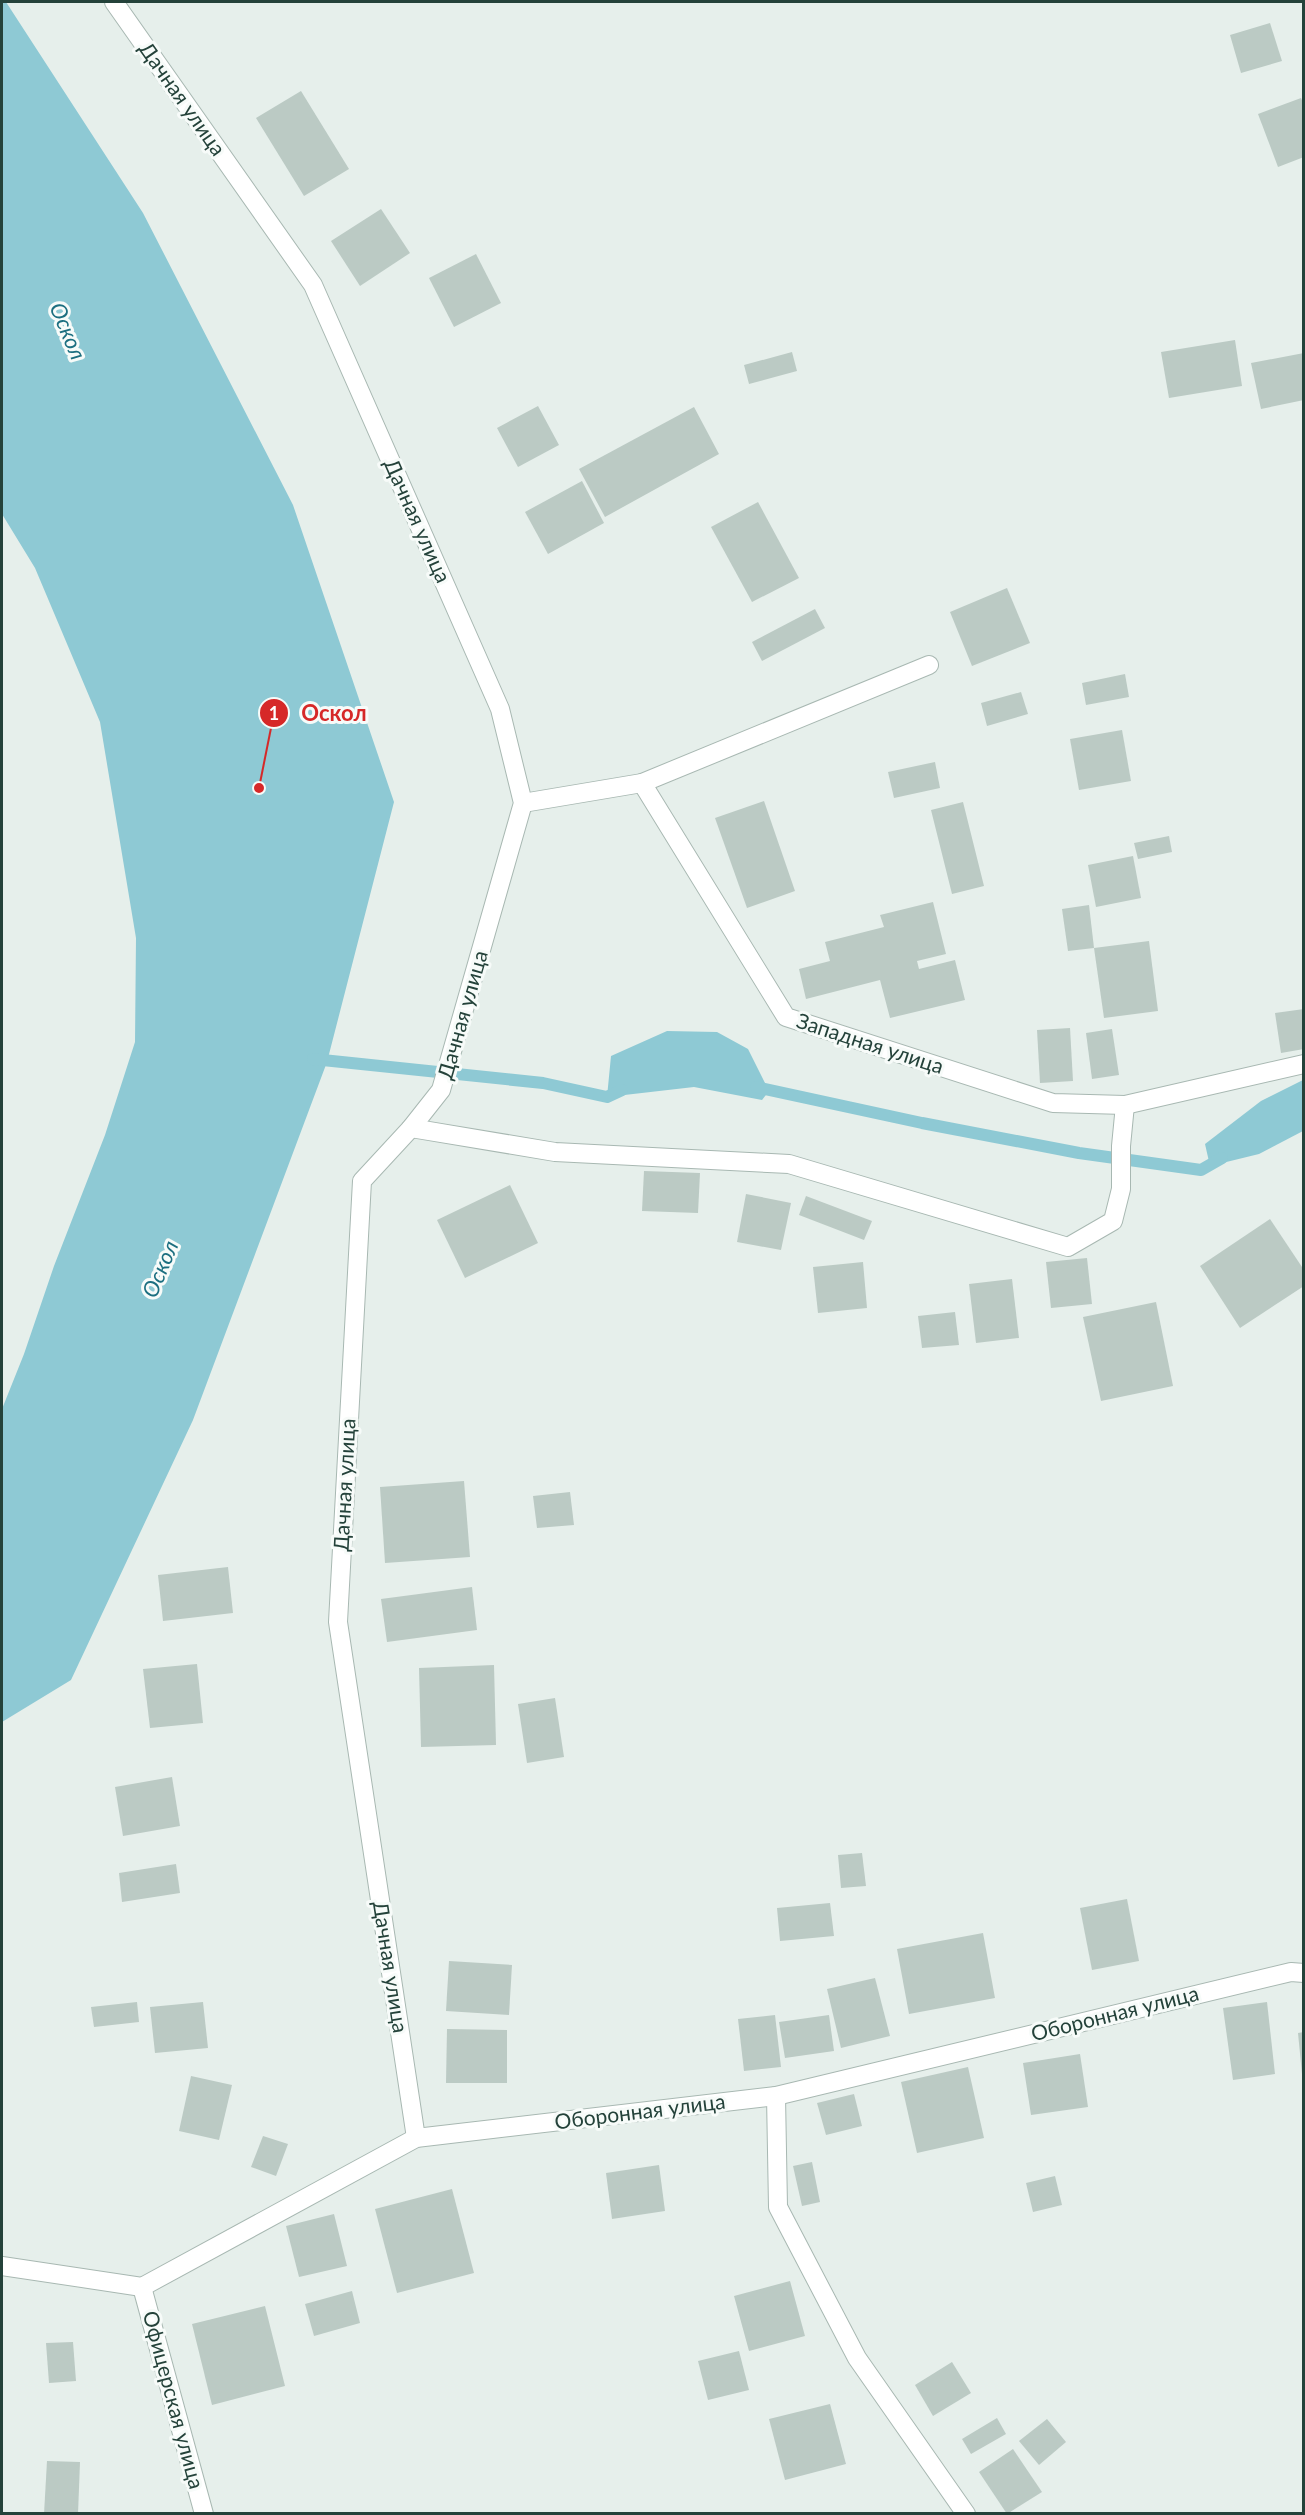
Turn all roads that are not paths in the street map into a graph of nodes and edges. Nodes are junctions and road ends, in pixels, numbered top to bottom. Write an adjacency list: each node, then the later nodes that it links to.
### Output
1 (114, 2): 4 (street, Дачная улица)
2 (929, 666): 3 (street)
3 (642, 783): 4 (street); 6 (street, Западная улица)
4 (523, 802): 7 (street, Дачная улица)
5 (1304, 1064): 6 (street, Западная улица)
6 (1125, 1105): 7 (street)
7 (411, 1128): 10 (street, Дачная улица)
8 (1304, 1973): 9 (street, Оборонная улица)
9 (776, 2096): 10 (street, Оборонная улица); 14 (street)
10 (416, 2138): 12 (street, Оборонная улица)
11 (2, 2266): 12 (street)
12 (142, 2286): 13 (street, Офицерская улица)
13 (204, 2514)
14 (966, 2514)

